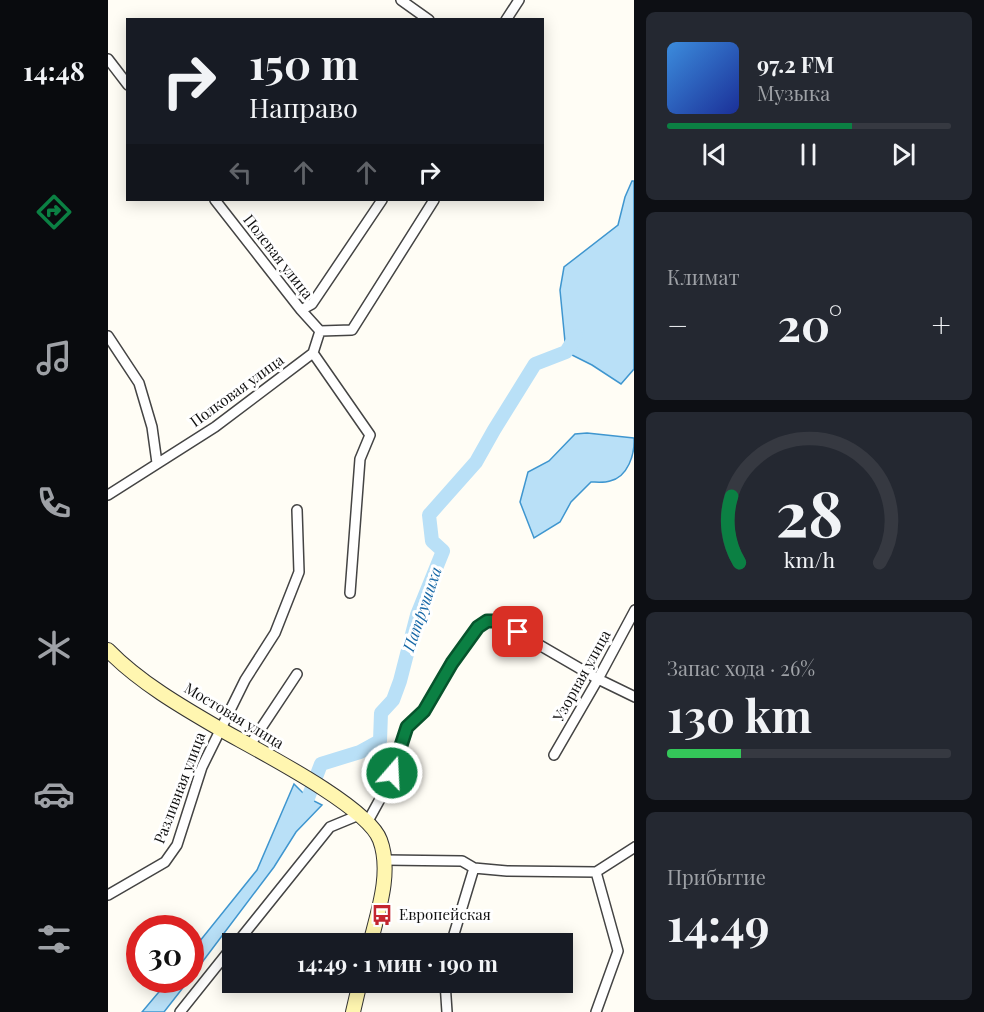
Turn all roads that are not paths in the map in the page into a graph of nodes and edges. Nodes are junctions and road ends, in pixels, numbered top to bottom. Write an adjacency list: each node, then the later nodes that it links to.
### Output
1 (401, 0): 3 (street)
2 (519, 0): 4 (street)
3 (426, 18)
4 (507, 18)
5 (108, 59): 6 (street)
6 (126, 82)
7 (216, 201): 10 (street, Полевая улица)
8 (378, 201): 10 (street)
9 (433, 201): 11 (street)
10 (301, 310): 11 (street, Полевая улица)
11 (320, 331): 13 (street)
12 (108, 336): 14 (street)
13 (313, 353): 14 (street, Полковая улица); 17 (street)
14 (157, 463): 15 (street, Полковая улица)
15 (108, 495)
16 (297, 510): 23 (street, Разливная улица)
17 (350, 593)
18 (634, 610): 21 (street, Узорная улица)
19 (108, 650): 23 (street, Мостовая улица)
20 (297, 674): 24 (street)
21 (598, 679): 22 (street); 25 (street, Узорная улица); 26 (street)
22 (634, 697)
23 (220, 729): 24 (street, Мостовая улица); 31 (street, Разливная улица)
24 (250, 745): 26 (street, Мостовая улица)
25 (554, 755)
26 (363, 818): 28 (street); 32 (street)
27 (634, 847): 30 (street)
28 (385, 860): 29 (street); 33 (street)
29 (474, 868): 30 (street); 34 (street)
30 (596, 872): 41 (street)
31 (108, 895)
32 (245, 933)
33 (372, 933)
34 (454, 933)
35 (222, 960): 38 (street)
36 (357, 993): 39 (street)
37 (446, 993): 40 (street)
38 (180, 1012)
39 (353, 1012)
40 (447, 1012)
41 (596, 1012)

